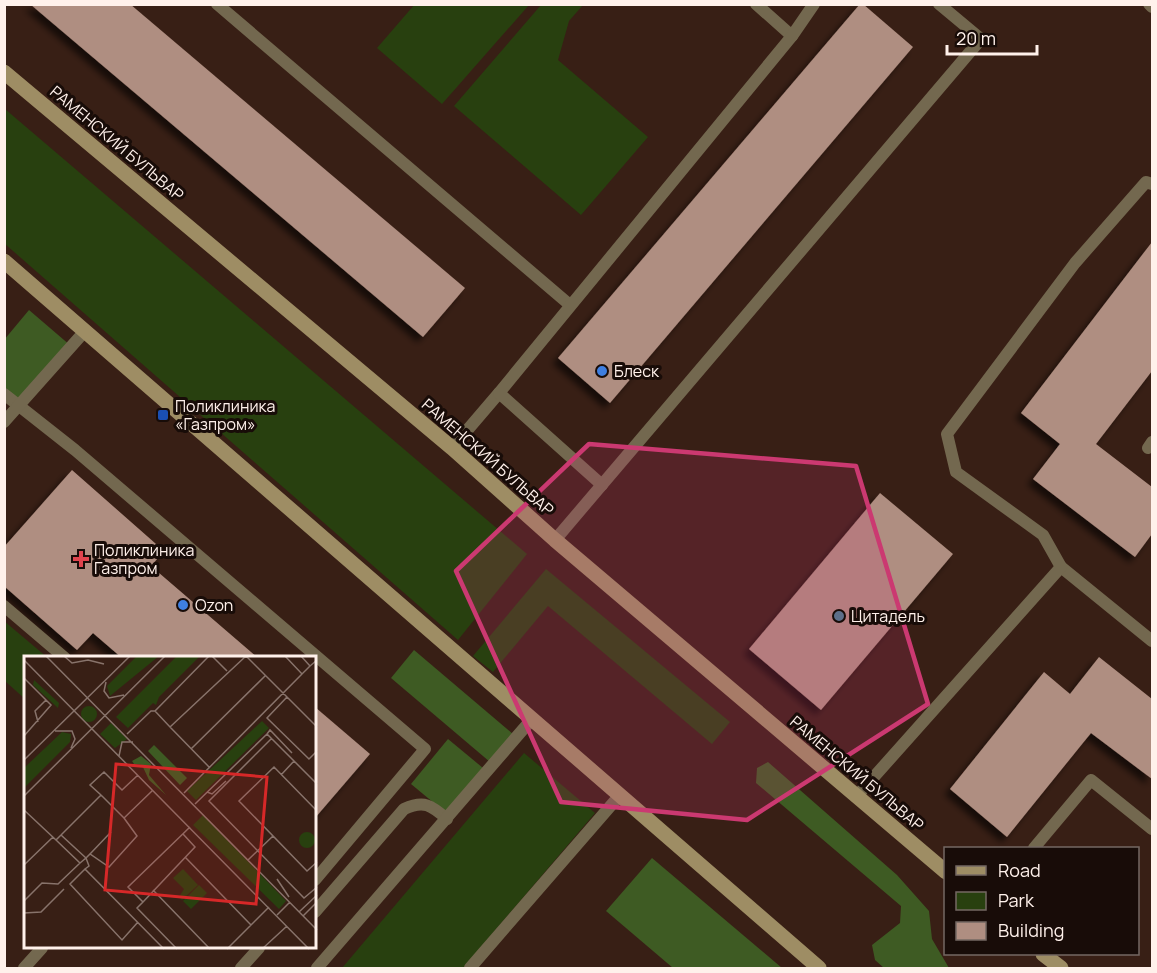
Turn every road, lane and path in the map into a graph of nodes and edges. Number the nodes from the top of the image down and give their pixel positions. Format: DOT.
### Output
graph roads {
  1 [pos="217,4"];
  2 [pos="756,4"];
  3 [pos="814,4"];
  4 [pos="939,4"];
  5 [pos="792,36"];
  6 [pos="4,72"];
  7 [pos="1152,184"];
  8 [pos="4,261"];
  9 [pos="570,305"];
  10 [pos="85,331"];
  11 [pos="499,393"];
  12 [pos="4,394"];
  13 [pos="18,405"];
  14 [pos="4,422"];
  15 [pos="452,448"];
  16 [pos="602,485"];
  17 [pos="555,540"];
  18 [pos="1061,567"];
  19 [pos="4,606"];
  20 [pos="1152,641"];
  21 [pos="63,656"];
  22 [pos="532,719"];
  23 [pos="620,795"];
  24 [pos="856,797"];
  25 [pos="447,819"];
  26 [pos="1152,830"];
  27 [pos="1036,847"];
  28 [pos="944,871"];
  29 [pos="316,879"];
  30 [pos="316,911"];
  31 [pos="41,949"];
  32 [pos="258,949"];
  33 [pos="1044,955"];
  34 [pos="24,969"];
  35 [pos="241,969"];
  36 [pos="317,969"];
  37 [pos="470,969"];
  38 [pos="819,969"];
  39 [pos="1061,969"];
  1 -- 9 [label="lane"];
  2 -- 5 [label="lane"];
  3 -- 5 [label="lane"];
  4 -- 16 [label="lane"];
  5 -- 9 [label="lane"];
  6 -- 15 [label="street, РАМЕНСКИЙ БУЛЬВАР"];
  7 -- 18 [label="lane"];
  8 -- 10 [label="street"];
  9 -- 11 [label="lane"];
  10 -- 13 [label="lane"];
  10 -- 22 [label="street"];
  11 -- 15 [label="lane"];
  11 -- 16 [label="lane"];
  12 -- 13 [label="lane"];
  13 -- 14 [label="lane"];
  13 -- 29 [label="lane"];
  15 -- 17 [label="street, РАМЕНСКИЙ БУЛЬВАР"];
  16 -- 17 [label="lane"];
  17 -- 24 [label="street, РАМЕНСКИЙ БУЛЬВАР"];
  18 -- 20 [label="lane"];
  18 -- 24 [label="lane"];
  19 -- 21 [label="lane"];
  22 -- 23 [label="street"];
  22 -- 25 [label="lane"];
  23 -- 37 [label="lane"];
  23 -- 38 [label="street"];
  24 -- 28 [label="street, РАМЕНСКИЙ БУЛЬВАР"];
  25 -- 30 [label="lane"];
  25 -- 36 [label="lane"];
  26 -- 27 [label="lane"];
  31 -- 34 [label="lane"];
  32 -- 35 [label="lane"];
  33 -- 39 [label="street"];
}
